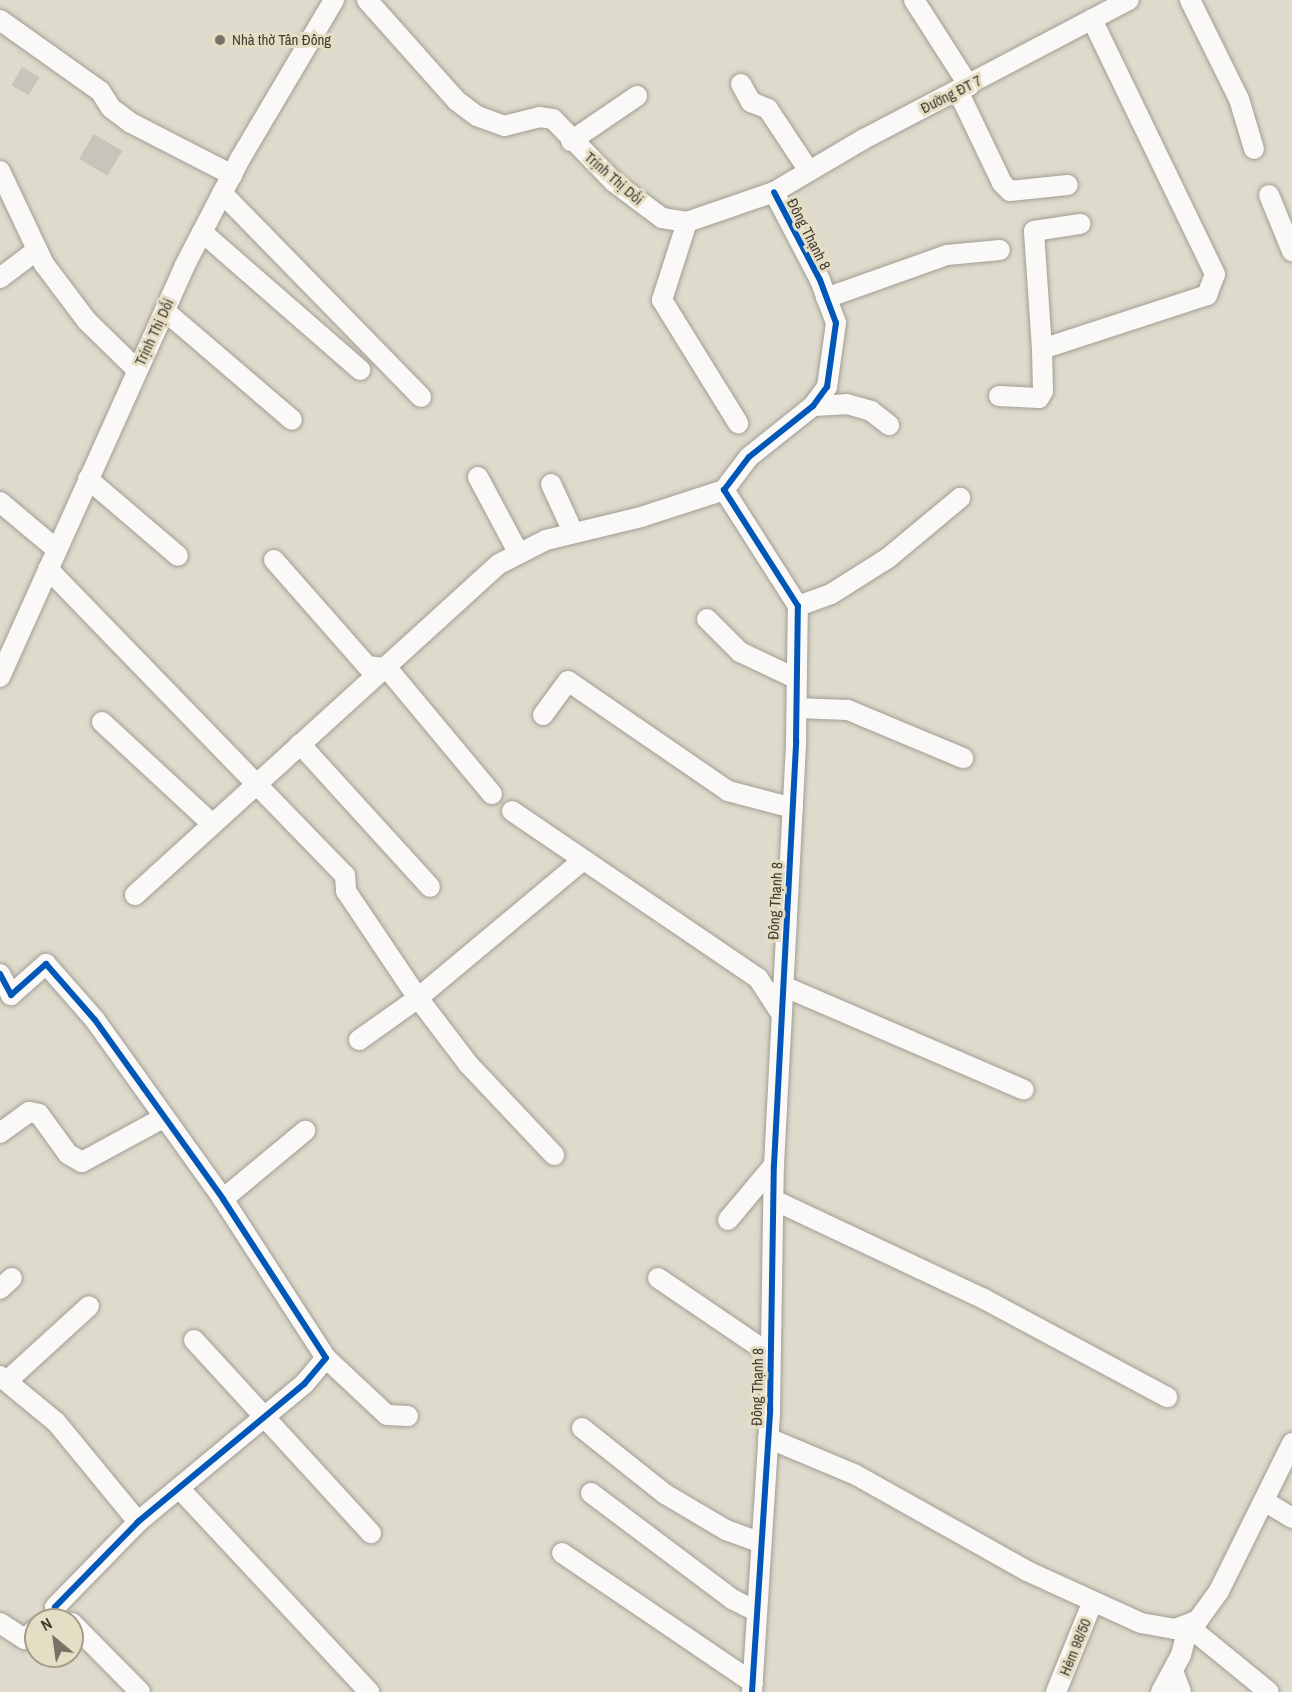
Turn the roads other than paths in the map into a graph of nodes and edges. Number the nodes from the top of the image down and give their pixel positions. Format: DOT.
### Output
graph roads {
  1 [pos="334,0"];
  2 [pos="367,0"];
  3 [pos="914,0"];
  4 [pos="1129,0"];
  5 [pos="1190,0"];
  6 [pos="1092,19"];
  7 [pos="0,20"];
  8 [pos="741,84"];
  9 [pos="964,89"];
  10 [pos="637,96"];
  11 [pos="571,141"];
  12 [pos="1254,149"];
  13 [pos="0,171"];
  14 [pos="809,171"];
  15 [pos="232,175"];
  16 [pos="1068,185"];
  17 [pos="774,192"];
  18 [pos="222,193"];
  19 [pos="1269,195"];
  20 [pos="687,222"];
  21 [pos="1080,224"];
  22 [pos="202,232"];
  23 [pos="37,250"];
  24 [pos="1000,250"];
  25 [pos="1292,251"];
  26 [pos="0,278"];
  27 [pos="826,298"];
  28 [pos="165,311"];
  29 [pos="1042,349"];
  30 [pos="137,370"];
  31 [pos="360,370"];
  32 [pos="999,396"];
  33 [pos="421,397"];
  34 [pos="813,406"];
  35 [pos="292,420"];
  36 [pos="738,423"];
  37 [pos="889,425"];
  38 [pos="478,477"];
  39 [pos="88,479"];
  40 [pos="551,484"];
  41 [pos="724,490"];
  42 [pos="960,498"];
  43 [pos="0,502"];
  44 [pos="573,532"];
  45 [pos="56,549"];
  46 [pos="518,552"];
  47 [pos="178,556"];
  48 [pos="274,560"];
  49 [pos="48,569"];
  50 [pos="798,606"];
  51 [pos="707,619"];
  52 [pos="387,668"];
  53 [pos="0,677"];
  54 [pos="797,679"];
  55 [pos="796,708"];
  56 [pos="543,715"];
  57 [pos="102,722"];
  58 [pos="300,744"];
  59 [pos="963,758"];
  60 [pos="255,782"];
  61 [pos="492,794"];
  62 [pos="792,808"];
  63 [pos="512,811"];
  64 [pos="212,824"];
  65 [pos="582,861"];
  66 [pos="430,887"];
  67 [pos="135,895"];
  68 [pos="0,974"];
  69 [pos="783,986"];
  70 [pos="418,998"];
  71 [pos="780,1012"];
  72 [pos="359,1040"];
  73 [pos="1024,1090"];
  74 [pos="165,1117"];
  75 [pos="305,1131"];
  76 [pos="0,1133"];
  77 [pos="554,1155"];
  78 [pos="774,1165"];
  79 [pos="223,1199"];
  80 [pos="776,1201"];
  81 [pos="728,1220"];
  82 [pos="658,1278"];
  83 [pos="89,1306"];
  84 [pos="194,1340"];
  85 [pos="770,1354"];
  86 [pos="326,1358"];
  87 [pos="3,1379"];
  88 [pos="1167,1397"];
  89 [pos="408,1416"];
  90 [pos="263,1418"];
  91 [pos="582,1428"];
  92 [pos="768,1438"];
  93 [pos="1292,1443"];
  94 [pos="179,1488"];
  95 [pos="591,1493"];
  96 [pos="1264,1501"];
  97 [pos="1292,1518"];
  98 [pos="138,1522"];
  99 [pos="371,1533"];
  100 [pos="761,1543"];
  101 [pos="562,1553"];
  102 [pos="1094,1601"];
  103 [pos="68,1608"];
  104 [pos="757,1612"];
  105 [pos="0,1623"];
  106 [pos="1188,1626"];
  107 [pos="24,1638"];
  108 [pos="84,1639"];
  109 [pos="1173,1671"];
  110 [pos="752,1688"];
  111 [pos="140,1692"];
  112 [pos="369,1692"];
  113 [pos="1056,1692"];
  114 [pos="1161,1692"];
  115 [pos="1181,1692"];
  116 [pos="1269,1692"];
  1 -- 15 [label="street, Trịnh Thị Dối"];
  2 -- 11 [label="street, Trịnh Thị Dối"];
  3 -- 9 [label="street"];
  4 -- 6 [label="street, Đường ĐT 7"];
  5 -- 12 [label="street"];
  6 -- 9 [label="street, Đường ĐT 7"];
  6 -- 29 [label="street"];
  7 -- 15 [label="street"];
  8 -- 14 [label="street"];
  9 -- 14 [label="street, Đường ĐT 7"];
  9 -- 16 [label="street"];
  10 -- 11 [label="street"];
  11 -- 20 [label="street, Trịnh Thị Dối"];
  13 -- 23 [label="street"];
  14 -- 17 [label="street, Đường ĐT 7"];
  15 -- 18 [label="street, Trịnh Thị Dối"];
  17 -- 20 [label="street"];
  17 -- 27 [label="street, Đông Thạnh 8"];
  18 -- 22 [label="street, Trịnh Thị Dối"];
  18 -- 33 [label="street"];
  19 -- 25 [label="street"];
  20 -- 36 [label="street"];
  21 -- 29 [label="street"];
  22 -- 28 [label="street, Trịnh Thị Dối"];
  22 -- 31 [label="street"];
  23 -- 26 [label="street"];
  23 -- 30 [label="street"];
  24 -- 27 [label="street"];
  27 -- 34 [label="street, Đông Thạnh 8"];
  28 -- 30 [label="street, Trịnh Thị Dối"];
  28 -- 35 [label="street"];
  29 -- 32 [label="street"];
  30 -- 39 [label="street, Trịnh Thị Dối"];
  34 -- 37 [label="street"];
  34 -- 41 [label="street, Đông Thạnh 8"];
  38 -- 46 [label="street"];
  39 -- 45 [label="street, Trịnh Thị Dối"];
  39 -- 47 [label="street"];
  40 -- 44 [label="street"];
  41 -- 44 [label="street"];
  41 -- 50 [label="street"];
  42 -- 50 [label="street"];
  43 -- 45 [label="street"];
  44 -- 46 [label="street"];
  45 -- 49 [label="street, Trịnh Thị Dối"];
  46 -- 52 [label="street"];
  48 -- 52 [label="street"];
  49 -- 53 [label="street, Trịnh Thị Dối"];
  49 -- 60 [label="street"];
  50 -- 54 [label="street, Đông Thạnh 8"];
  51 -- 54 [label="street"];
  52 -- 58 [label="street"];
  52 -- 61 [label="street"];
  54 -- 55 [label="street, Đông Thạnh 8"];
  55 -- 59 [label="street"];
  55 -- 62 [label="street, Đông Thạnh 8"];
  56 -- 62 [label="street"];
  57 -- 64 [label="street"];
  58 -- 60 [label="street"];
  58 -- 66 [label="street"];
  60 -- 64 [label="street"];
  60 -- 70 [label="street"];
  62 -- 69 [label="street, Đông Thạnh 8"];
  63 -- 65 [label="street"];
  64 -- 67 [label="street"];
  65 -- 70 [label="street"];
  65 -- 71 [label="street"];
  68 -- 74 [label="street"];
  69 -- 71 [label="street, Đông Thạnh 8"];
  69 -- 73 [label="street"];
  70 -- 72 [label="street"];
  70 -- 77 [label="street"];
  71 -- 78 [label="street, Đông Thạnh 8"];
  74 -- 76 [label="street"];
  74 -- 79 [label="street"];
  75 -- 79 [label="street"];
  78 -- 80 [label="street, Đông Thạnh 8"];
  78 -- 81 [label="street"];
  79 -- 86 [label="street"];
  80 -- 85 [label="street, Đông Thạnh 8"];
  80 -- 88 [label="street"];
  82 -- 85 [label="street"];
  83 -- 87 [label="street"];
  84 -- 90 [label="street"];
  85 -- 92 [label="street, Đông Thạnh 8"];
  86 -- 89 [label="street"];
  86 -- 90 [label="street"];
  87 -- 98 [label="street"];
  90 -- 94 [label="street"];
  90 -- 99 [label="street"];
  91 -- 100 [label="street"];
  92 -- 100 [label="street, Đông Thạnh 8"];
  92 -- 102 [label="street"];
  93 -- 96 [label="street"];
  94 -- 98 [label="street"];
  94 -- 112 [label="street"];
  95 -- 104 [label="street"];
  96 -- 97 [label="street"];
  96 -- 106 [label="street"];
  98 -- 103 [label="street"];
  100 -- 104 [label="street, Đông Thạnh 8"];
  101 -- 110 [label="street"];
  102 -- 106 [label="street"];
  102 -- 113 [label="street, Hẻm 98/50"];
  104 -- 110 [label="street, Đông Thạnh 8"];
  105 -- 107 [label="street"];
  106 -- 109 [label="street"];
  106 -- 116 [label="street"];
  108 -- 111 [label="street"];
  109 -- 114 [label="street"];
  109 -- 115 [label="street"];
}
